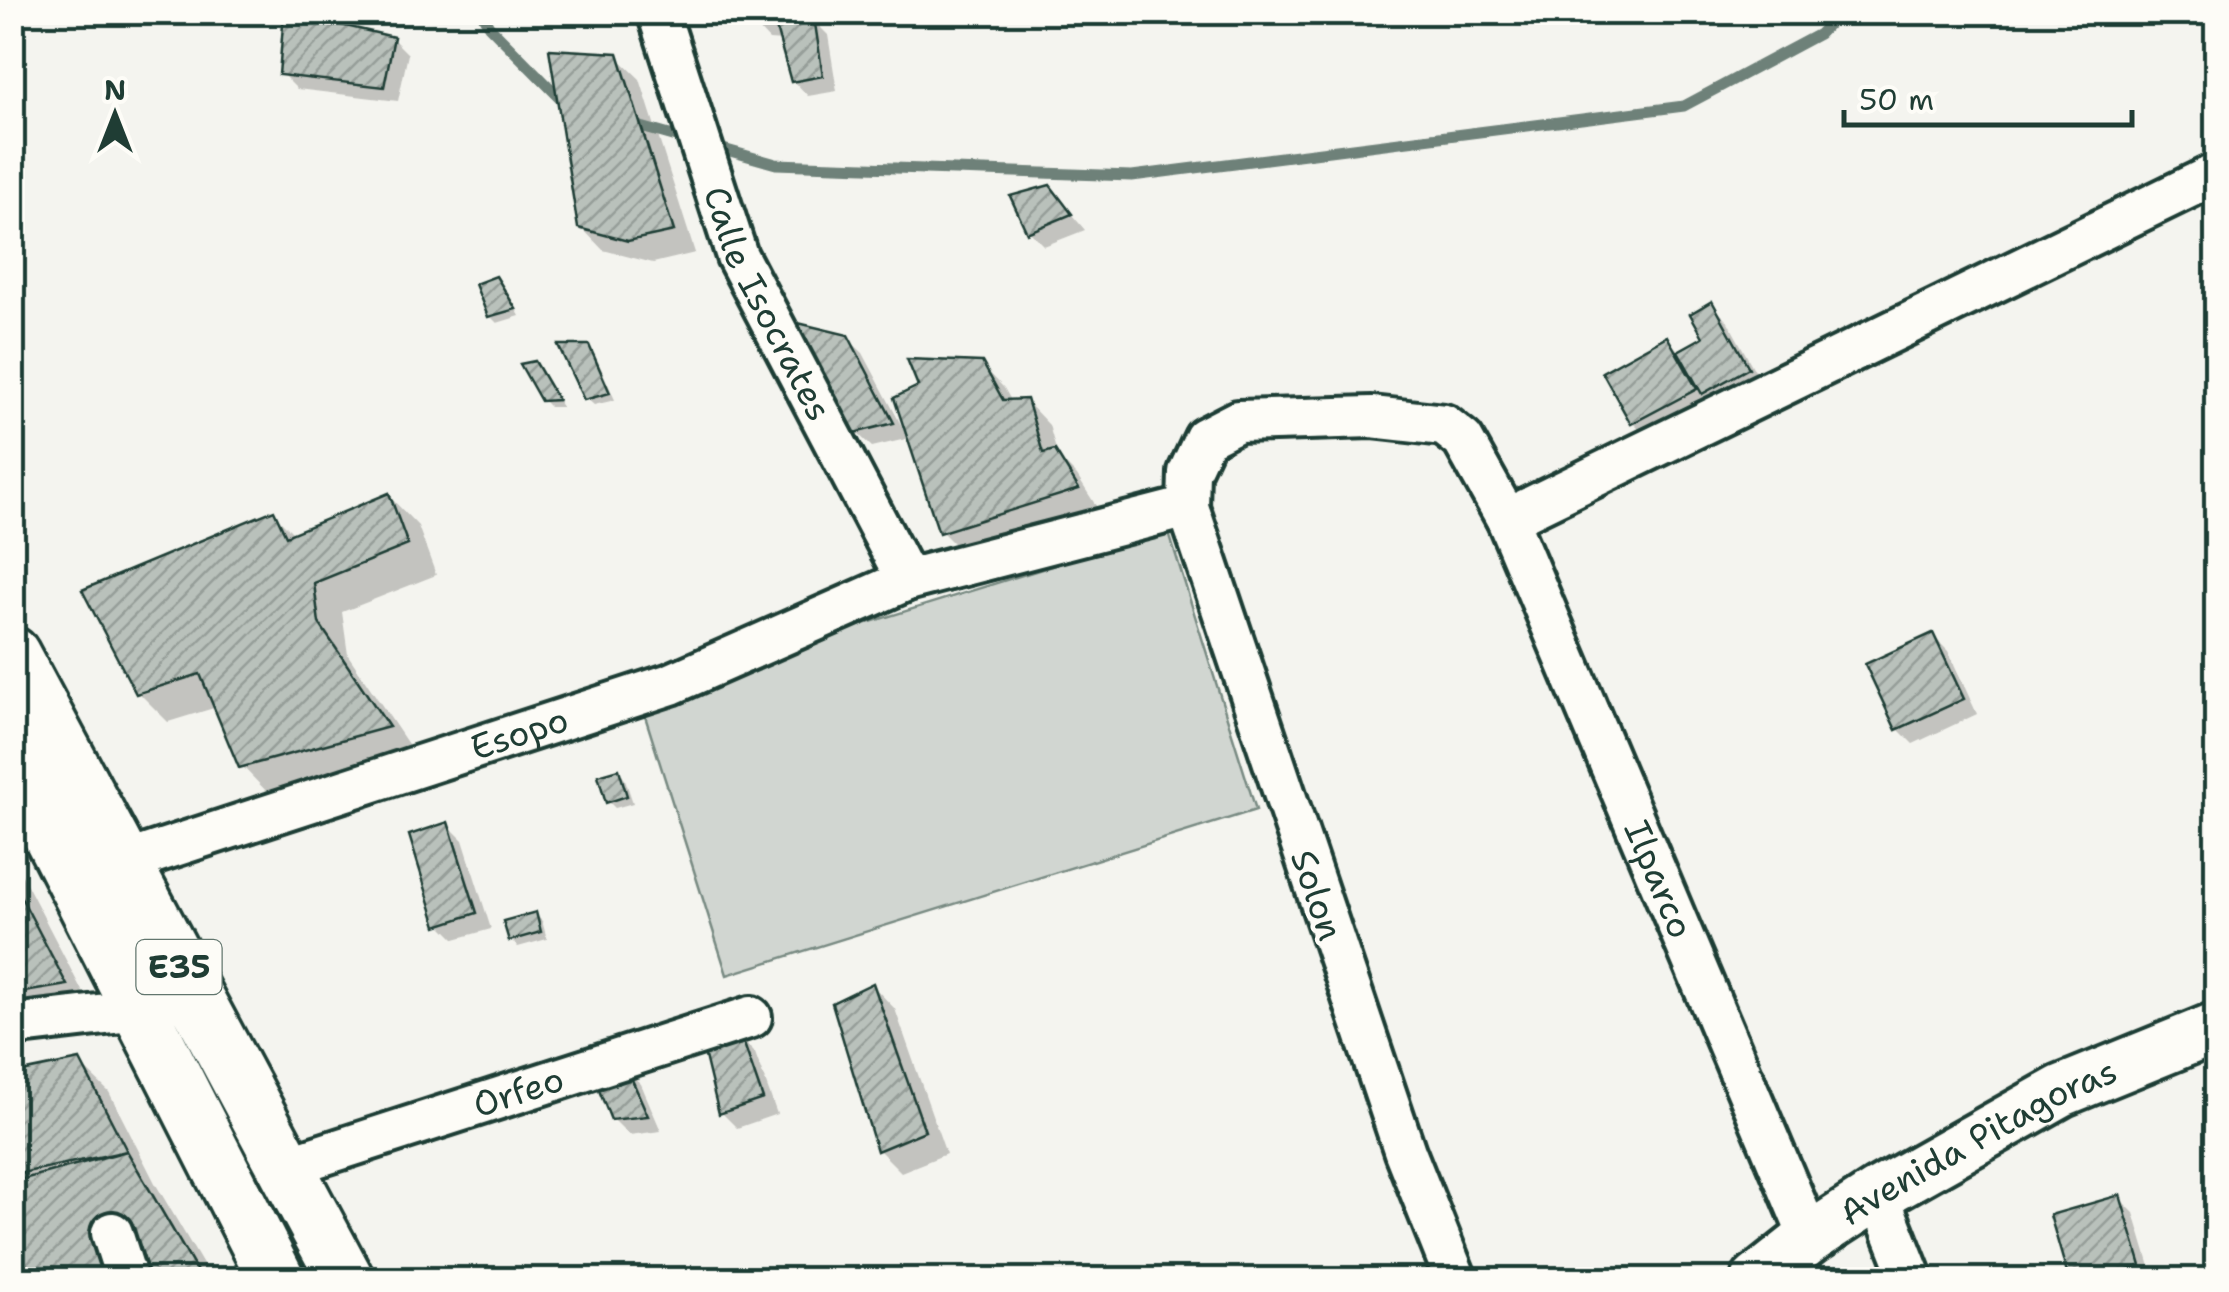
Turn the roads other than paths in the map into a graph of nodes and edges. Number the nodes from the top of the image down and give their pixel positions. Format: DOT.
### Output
graph roads {
  1 [pos="658,12"];
  2 [pos="2216,174"];
  3 [pos="1188,507"];
  4 [pos="1506,519"];
  5 [pos="907,580"];
  6 [pos="12,655"];
  7 [pos="12,758"];
  8 [pos="122,862"];
  9 [pos="140,1010"];
  10 [pos="751,1017"];
  11 [pos="12,1025"];
  12 [pos="2216,1028"];
  13 [pos="288,1166"];
  14 [pos="1878,1194"];
  15 [pos="112,1232"];
  16 [pos="1810,1238"];
  17 [pos="127,1280"];
  18 [pos="277,1280"];
  19 [pos="346,1280"];
  20 [pos="1456,1280"];
  21 [pos="1757,1280"];
  22 [pos="1912,1280"];
  1 -- 5 [label="street, Calle Isocrates"];
  2 -- 4 [label="street"];
  3 -- 4 [label="street, Ilparco"];
  3 -- 5 [label="street, Esopo"];
  3 -- 20 [label="street, Solon"];
  4 -- 16 [label="street, Ilparco"];
  5 -- 8 [label="street, Esopo"];
  6 -- 8 [label="highway, E35"];
  7 -- 9 [label="highway, E35"];
  8 -- 13 [label="highway, E35"];
  9 -- 11 [label="street"];
  9 -- 18 [label="highway, E35"];
  10 -- 13 [label="street, Orfeo"];
  12 -- 14 [label="main road, Avenida Pitagoras"];
  13 -- 19 [label="highway, E35"];
  14 -- 16 [label="main road, Avenida Pitagoras"];
  14 -- 22 [label="street"];
  15 -- 17 [label="street"];
  16 -- 21 [label="main road, Avenida Pitagoras"];
}
